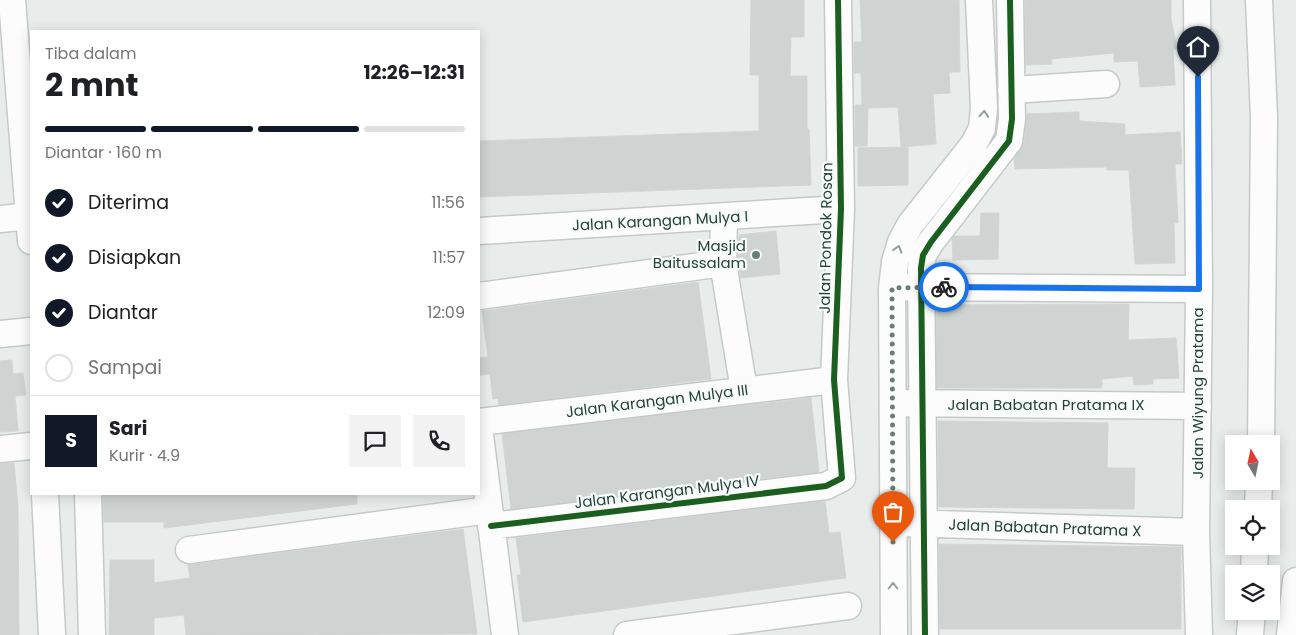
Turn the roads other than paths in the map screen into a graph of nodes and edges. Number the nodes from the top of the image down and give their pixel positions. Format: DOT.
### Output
graph roads {
  1 [pos="12,0"];
  2 [pos="838,0"];
  3 [pos="978,0"];
  4 [pos="1010,0"];
  5 [pos="1197,0"];
  6 [pos="1259,0"];
  7 [pos="1106,84"];
  8 [pos="1011,90"];
  9 [pos="10,103"];
  10 [pos="841,209"];
  11 [pos="30,216"];
  12 [pos="724,218"];
  13 [pos="0,219"];
  14 [pos="480,231"];
  15 [pos="723,264"];
  16 [pos="920,287"];
  17 [pos="892,288"];
  18 [pos="1199,289"];
  19 [pos="480,296"];
  20 [pos="30,331"];
  21 [pos="0,334"];
  22 [pos="834,380"];
  23 [pos="744,390"];
  24 [pos="893,403"];
  25 [pos="921,404"];
  26 [pos="1198,406"];
  27 [pos="480,422"];
  28 [pos="480,435"];
  29 [pos="1261,435"];
  30 [pos="30,446"];
  31 [pos="0,449"];
  32 [pos="843,476"];
  33 [pos="45,495"];
  34 [pos="88,495"];
  35 [pos="490,518"];
  36 [pos="893,523"];
  37 [pos="923,524"];
  38 [pos="1196,532"];
  39 [pos="189,550"];
  40 [pos="71,557"];
  41 [pos="1296,581"];
  42 [pos="848,606"];
  43 [pos="1251,620"];
  44 [pos="52,635"];
  45 [pos="92,635"];
  46 [pos="505,635"];
  47 [pos="627,635"];
  48 [pos="894,635"];
  49 [pos="925,635"];
  50 [pos="1200,635"];
  51 [pos="1250,635"];
  52 [pos="1290,635"];
  1 -- 9 [label="street"];
  2 -- 10 [label="street, Jalan Pondok Rosan"];
  17 -- 3 [label="street, one-way"];
  4 -- 8 [label="street"];
  5 -- 18 [label="street, Jalan Wiyung Pratama"];
  6 -- 29 [label="street"];
  7 -- 8 [label="street"];
  8 -- 16 [label="street"];
  9 -- 11 [label="street"];
  10 -- 12 [label="street, Jalan Karangan Mulya I"];
  10 -- 22 [label="street, Jalan Pondok Rosan"];
  11 -- 13 [label="street"];
  12 -- 14 [label="street, Jalan Karangan Mulya I"];
  12 -- 15 [label="street"];
  15 -- 19 [label="street"];
  15 -- 23 [label="street"];
  16 -- 17 [label="street"];
  16 -- 18 [label="street"];
  16 -- 25 [label="street"];
  17 -- 24 [label="street"];
  18 -- 26 [label="street, Jalan Wiyung Pratama"];
  20 -- 21 [label="street"];
  22 -- 23 [label="street, Jalan Karangan Mulya III"];
  22 -- 32 [label="street, Jalan Pondok Rosan"];
  23 -- 27 [label="street, Jalan Karangan Mulya III"];
  24 -- 25 [label="street, Jalan Babatan Pratama IX"];
  24 -- 36 [label="street"];
  25 -- 26 [label="street, Jalan Babatan Pratama IX"];
  25 -- 37 [label="street"];
  26 -- 38 [label="street, Jalan Wiyung Pratama"];
  28 -- 35 [label="street"];
  30 -- 31 [label="street"];
  32 -- 35 [label="street, Jalan Karangan Mulya IV"];
  33 -- 40 [label="street"];
  34 -- 40 [label="street"];
  35 -- 39 [label="street, Jalan Karangan Mulya IV"];
  35 -- 46 [label="street"];
  36 -- 37 [label="street, Jalan Babatan Pratama X"];
  48 -- 36 [label="street, one-way"];
  37 -- 38 [label="street, Jalan Babatan Pratama X"];
  37 -- 49 [label="street"];
  38 -- 50 [label="street, Jalan Wiyung Pratama"];
  40 -- 44 [label="street"];
  40 -- 45 [label="street"];
  41 -- 52 [label="street"];
  42 -- 47 [label="street"];
  43 -- 51 [label="street"];
}
